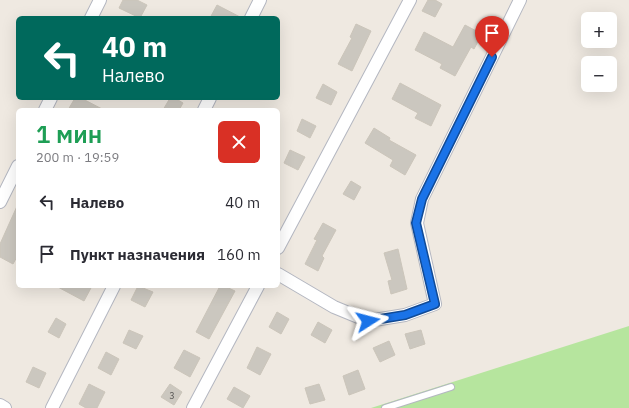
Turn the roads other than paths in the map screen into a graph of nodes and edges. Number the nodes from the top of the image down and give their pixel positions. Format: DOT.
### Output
graph roads {
  1 [pos="100,0"];
  2 [pos="260,0"];
  3 [pos="410,0"];
  4 [pos="520,0"];
  5 [pos="92,16"];
  6 [pos="252,16"];
  7 [pos="16,170"];
  8 [pos="0,202"];
  9 [pos="280,244"];
  10 [pos="280,275"];
  11 [pos="113,288"];
  12 [pos="257,288"];
  13 [pos="451,387"];
  14 [pos="0,405"];
  15 [pos="5,408"];
  16 [pos="52,408"];
  17 [pos="193,408"];
  18 [pos="386,408"];
  1 -- 5 [label="street"];
  2 -- 6 [label="street"];
  3 -- 9 [label="street"];
  4 -- 10 [label="street"];
  7 -- 8 [label="street"];
  11 -- 16 [label="street"];
  12 -- 17 [label="street"];
  13 -- 18 [label="lane"];
  14 -- 15 [label="street"];
}
